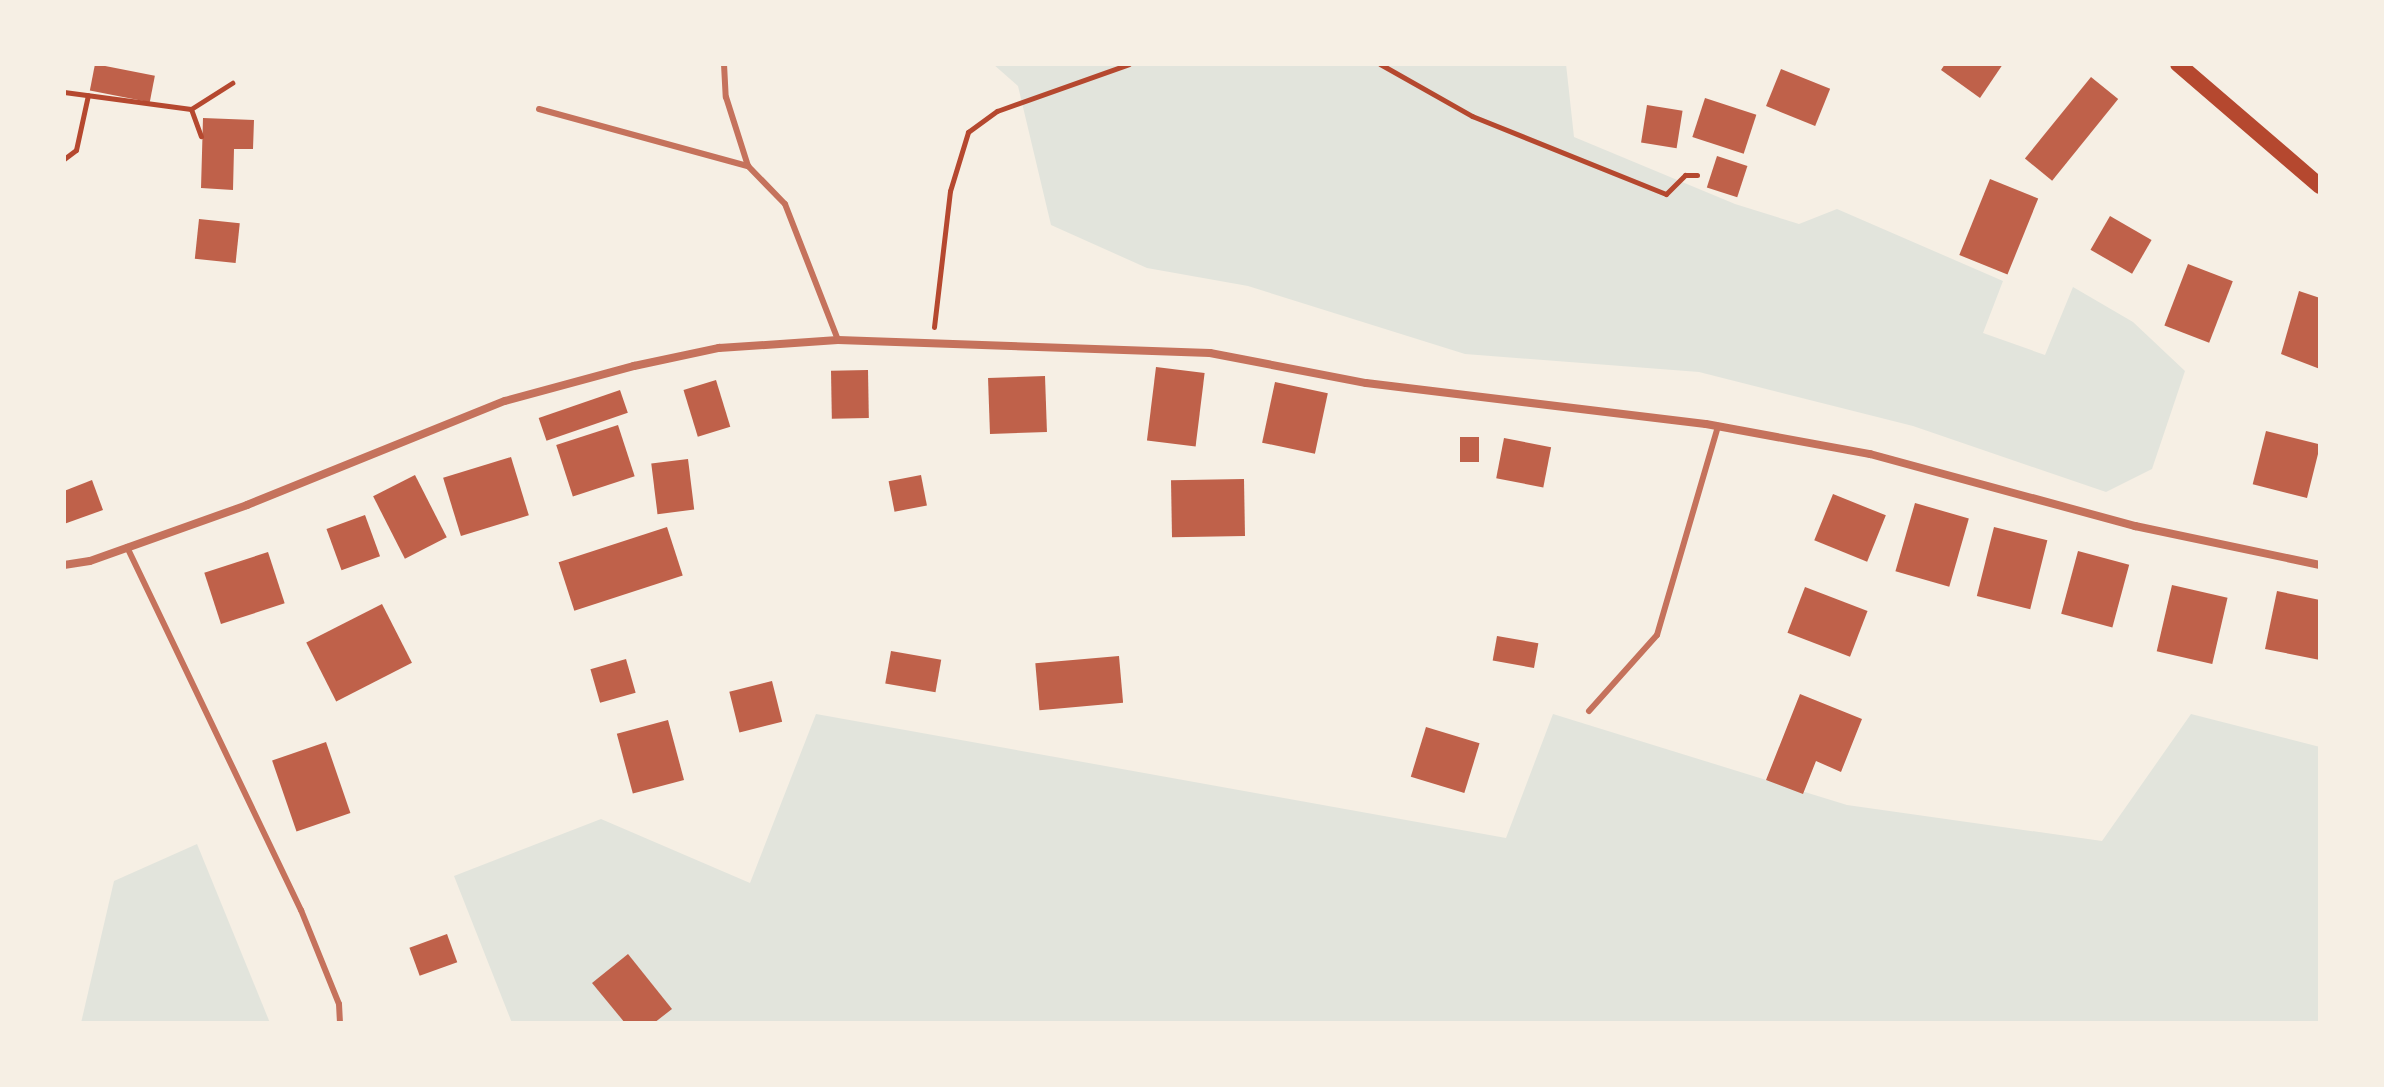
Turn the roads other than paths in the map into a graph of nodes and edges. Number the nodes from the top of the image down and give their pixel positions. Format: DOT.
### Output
graph roads {
  1 [pos="724,64"];
  2 [pos="2178,64"];
  3 [pos="539,109"];
  4 [pos="748,166"];
  5 [pos="2320,186"];
  6 [pos="838,340"];
  7 [pos="1718,426"];
  8 [pos="127,547"];
  9 [pos="2320,555"];
  10 [pos="64,565"];
  11 [pos="2317,565"];
  12 [pos="1589,711"];
  13 [pos="340,1023"];
  1 -- 4 [label="lane"];
  2 -- 5 [label="main road"];
  3 -- 4 [label="lane"];
  4 -- 6 [label="lane"];
  6 -- 7 [label="street"];
  6 -- 8 [label="street"];
  7 -- 11 [label="street"];
  7 -- 12 [label="lane"];
  8 -- 10 [label="street"];
  8 -- 13 [label="lane"];
  9 -- 11 [label="lane"];
}
